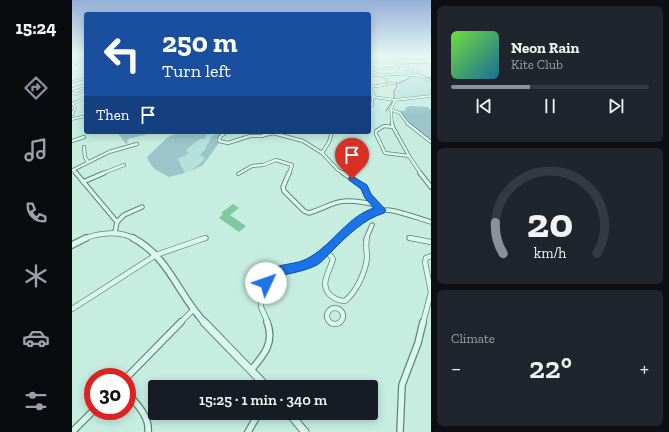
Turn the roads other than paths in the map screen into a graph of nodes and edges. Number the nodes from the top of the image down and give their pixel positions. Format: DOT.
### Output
graph roads {
  1 [pos="382,76"];
  2 [pos="421,76"];
  3 [pos="84,79"];
  4 [pos="431,79"];
  5 [pos="72,82"];
  6 [pos="390,83"];
  7 [pos="396,83"];
  8 [pos="84,86"];
  9 [pos="372,86"];
  10 [pos="72,90"];
  11 [pos="84,91"];
  12 [pos="371,91"];
  13 [pos="72,93"];
  14 [pos="374,96"];
  15 [pos="431,96"];
  16 [pos="84,98"];
  17 [pos="395,100"];
  18 [pos="73,104"];
  19 [pos="371,105"];
  20 [pos="392,110"];
  21 [pos="72,115"];
  22 [pos="84,116"];
  23 [pos="72,119"];
  24 [pos="393,127"];
  25 [pos="224,134"];
  26 [pos="267,134"];
  27 [pos="279,134"];
  28 [pos="331,134"];
  29 [pos="84,137"];
  30 [pos="72,141"];
  31 [pos="431,142"];
  32 [pos="137,144"];
  33 [pos="84,147"];
  34 [pos="322,153"];
  35 [pos="281,155"];
  36 [pos="410,156"];
  37 [pos="279,160"];
  38 [pos="88,162"];
  39 [pos="124,165"];
  40 [pos="238,174"];
  41 [pos="83,182"];
  42 [pos="431,187"];
  43 [pos="374,204"];
  44 [pos="142,207"];
  45 [pos="381,210"];
  46 [pos="117,222"];
  47 [pos="431,222"];
  48 [pos="372,225"];
  49 [pos="115,232"];
  50 [pos="206,238"];
  51 [pos="410,238"];
  52 [pos="431,242"];
  53 [pos="72,245"];
  54 [pos="325,250"];
  55 [pos="156,255"];
  56 [pos="431,256"];
  57 [pos="337,300"];
  58 [pos="72,309"];
  59 [pos="335,309"];
  60 [pos="192,310"];
  61 [pos="136,368"];
  62 [pos="252,369"];
  63 [pos="261,380"];
  64 [pos="136,404"];
  65 [pos="84,420"];
  66 [pos="255,420"];
  67 [pos="295,420"];
  68 [pos="72,432"];
  69 [pos="148,432"];
  70 [pos="248,432"];
  71 [pos="305,432"];
  72 [pos="400,432"];
  1 -- 6 [label="street"];
  2 -- 4 [label="street"];
  3 -- 5 [label="street"];
  6 -- 7 [label="street"];
  6 -- 9 [label="street"];
  8 -- 10 [label="street"];
  11 -- 13 [label="street"];
  12 -- 14 [label="street"];
  14 -- 17 [label="street"];
  14 -- 19 [label="street"];
  15 -- 17 [label="street"];
  16 -- 18 [label="street"];
  17 -- 20 [label="street"];
  18 -- 21 [label="street"];
  20 -- 24 [label="street"];
  20 -- 31 [label="street"];
  22 -- 23 [label="street"];
  24 -- 36 [label="street"];
  24 -- 36 [label="street"];
  25 -- 26 [label="street"];
  27 -- 34 [label="street"];
  28 -- 34 [label="street"];
  29 -- 30 [label="street"];
  32 -- 38 [label="street"];
  33 -- 38 [label="street"];
  34 -- 43 [label="street"];
  35 -- 37 [label="street"];
  36 -- 42 [label="street"];
  37 -- 40 [label="street"];
  37 -- 43 [label="street"];
  38 -- 41 [label="street"];
  39 -- 41 [label="street"];
  41 -- 46 [label="street"];
  43 -- 45 [label="street"];
  44 -- 46 [label="street"];
  45 -- 47 [label="street"];
  45 -- 54 [label="street"];
  46 -- 49 [label="street"];
  48 -- 57 [label="street"];
  49 -- 53 [label="street"];
  49 -- 55 [label="street"];
  50 -- 55 [label="street"];
  51 -- 52 [label="street"];
  54 -- 57 [label="street"];
  54 -- 62 [label="street"];
  55 -- 58 [label="street"];
  55 -- 60 [label="street"];
  56 -- 72 [label="street"];
  57 -- 59 [label="street"];
  60 -- 61 [label="street"];
  60 -- 62 [label="street"];
  62 -- 63 [label="street"];
  64 -- 69 [label="street"];
  65 -- 68 [label="street"];
  66 -- 70 [label="street"];
  67 -- 71 [label="street"];
}
